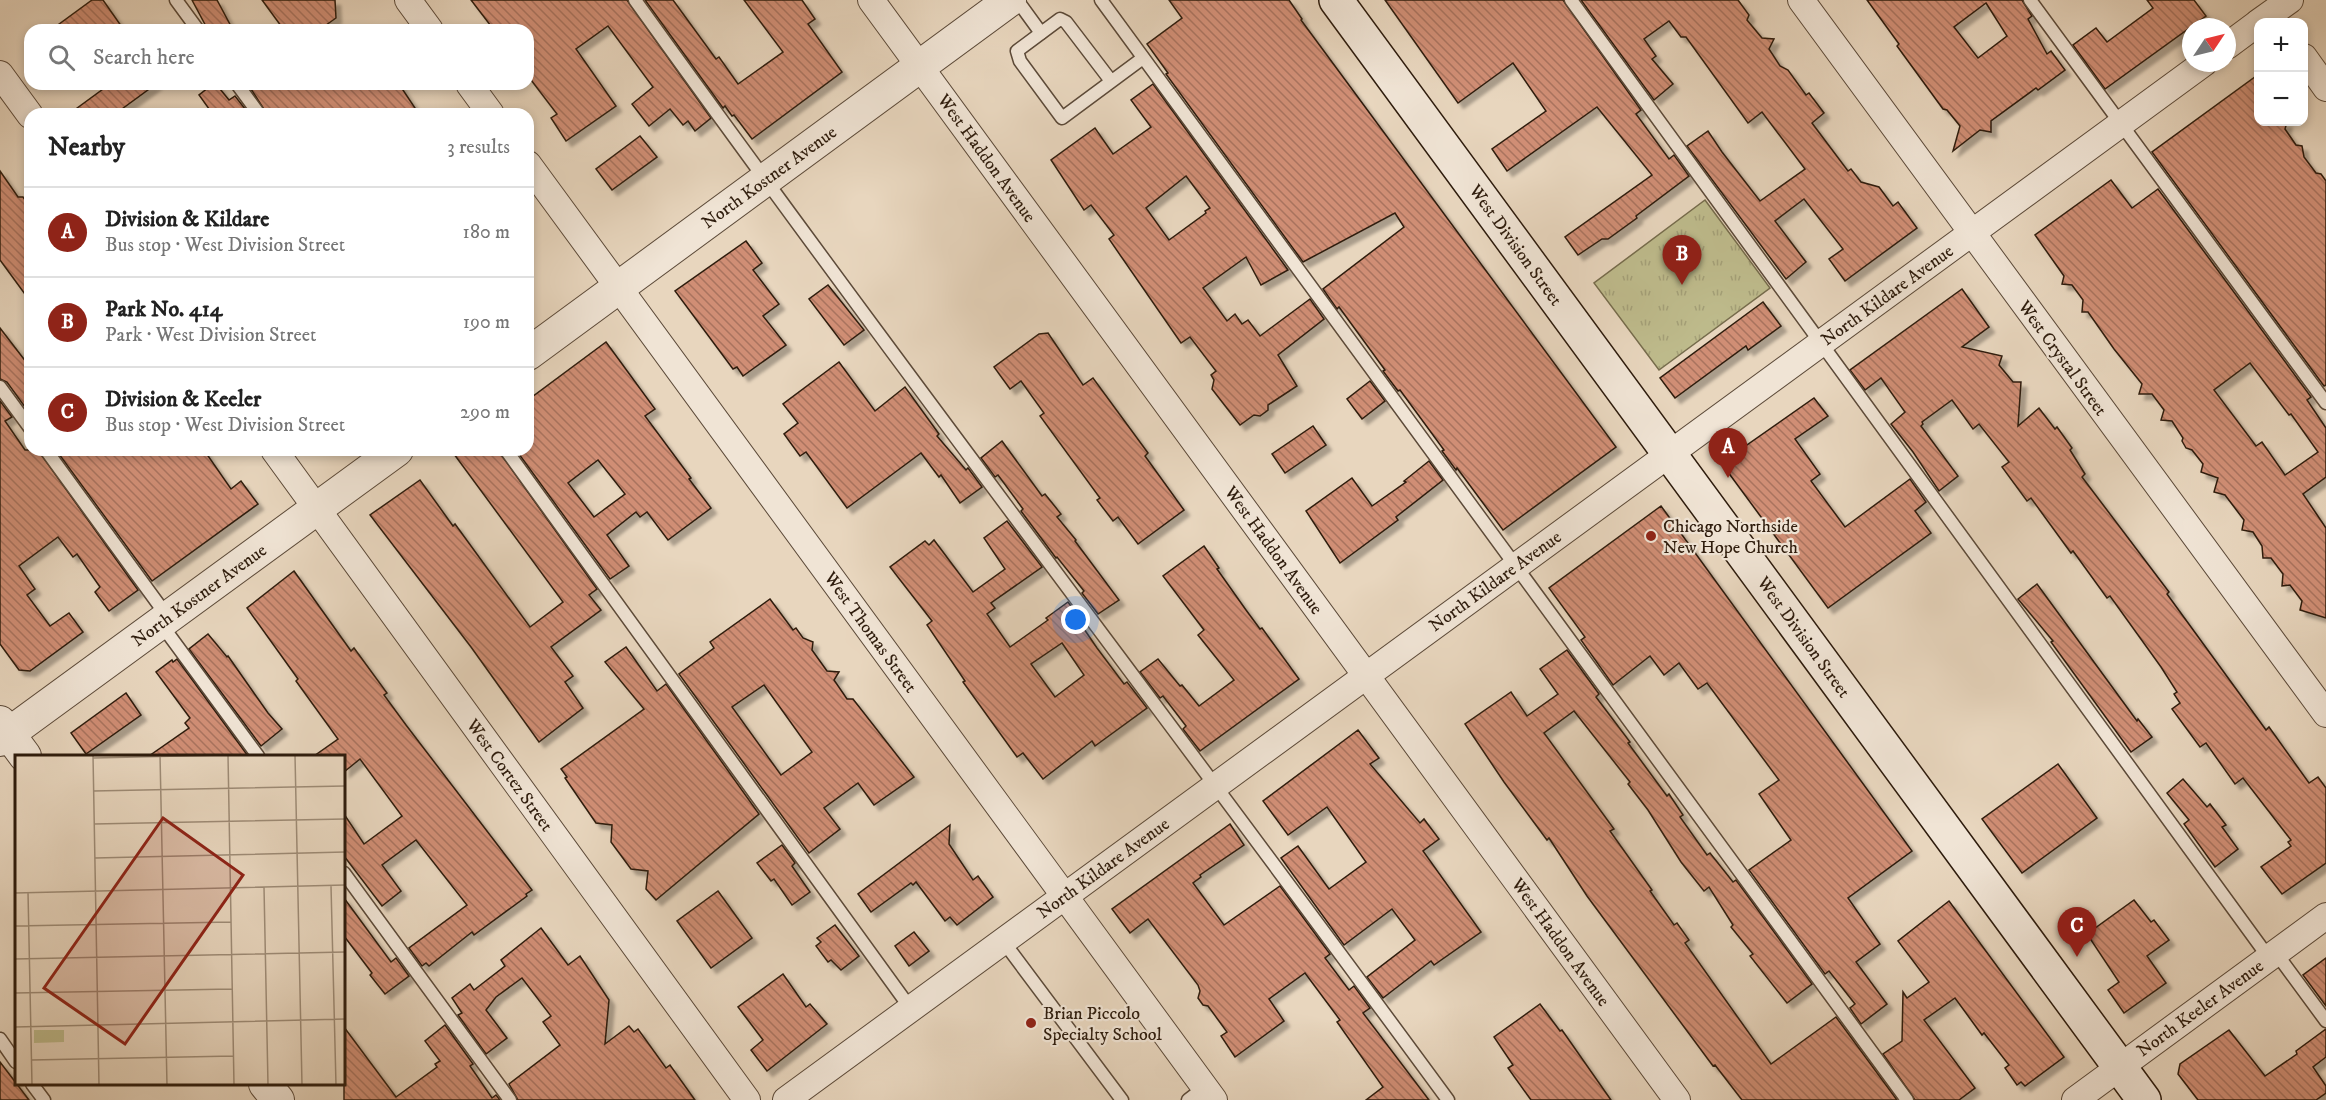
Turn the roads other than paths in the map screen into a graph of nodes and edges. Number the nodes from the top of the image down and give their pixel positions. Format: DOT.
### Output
graph roads {
  1 [pos="176,0"];
  2 [pos="408,0"];
  3 [pos="635,0"];
  4 [pos="871,0"];
  5 [pos="1010,0"];
  6 [pos="1017,0"];
  7 [pos="1101,0"];
  8 [pos="1336,0"];
  9 [pos="1571,0"];
  10 [pos="1801,0"];
  11 [pos="2030,0"];
  12 [pos="2270,14"];
  13 [pos="194,24"];
  14 [pos="426,24"];
  15 [pos="1041,33"];
  16 [pos="2236,39"];
  17 [pos="1143,58"];
  18 [pos="2308,63"];
  19 [pos="920,66"];
  20 [pos="2192,72"];
  21 [pos="0,74"];
  22 [pos="1111,81"];
  23 [pos="2326,88"];
  24 [pos="241,90"];
  25 [pos="473,90"];
  26 [pos="25,108"];
  27 [pos="255,108"];
  28 [pos="487,108"];
  29 [pos="2121,124"];
  30 [pos="534,172"];
  31 [pos="765,180"];
  32 [pos="1971,233"];
  33 [pos="619,287"];
  34 [pos="1821,343"];
  35 [pos="534,350"];
  36 [pos="0,387"];
  37 [pos="2326,403"];
  38 [pos="24,420"];
  39 [pos="1670,454"];
  40 [pos="50,456"];
  41 [pos="278,456"];
  42 [pos="389,456"];
  43 [pos="510,456"];
  44 [pos="317,509"];
  45 [pos="1516,566"];
  46 [pos="164,621"];
  47 [pos="1366,676"];
  48 [pos="2326,714"];
  49 [pos="8,738"];
  50 [pos="257,755"];
  51 [pos="1216,785"];
  52 [pos="345,874"];
  53 [pos="1065,896"];
  54 [pos="2326,916"];
  55 [pos="1003,941"];
  56 [pos="2272,956"];
  57 [pos="911,1009"];
  58 [pos="2326,1021"];
  59 [pos="0,1039"];
  60 [pos="15,1061"];
  61 [pos="2120,1067"];
  62 [pos="33,1085"];
  63 [pos="267,1085"];
  64 [pos="1202,1096"];
  65 [pos="44,1100"];
  66 [pos="278,1100"];
  67 [pos="510,1100"];
  68 [pos="747,1100"];
  69 [pos="786,1100"];
  70 [pos="1122,1100"];
  71 [pos="1448,1100"];
  72 [pos="1677,1100"];
  73 [pos="1907,1100"];
  74 [pos="2075,1100"];
  75 [pos="2144,1100"];
  1 -- 13 [label="lane"];
  2 -- 14 [label="street"];
  3 -- 31 [label="lane"];
  4 -- 19 [label="street, West Haddon Avenue"];
  5 -- 19 [label="street, North Kostner Avenue"];
  6 -- 15 [label="lane"];
  7 -- 17 [label="lane"];
  8 -- 39 [label="main road, West Division Street"];
  9 -- 34 [label="lane"];
  10 -- 32 [label="street, West Crystal Street"];
  11 -- 29 [label="lane"];
  12 -- 16 [label="street"];
  15 -- 22 [label="lane"];
  15 -- 22 [label="lane"];
  17 -- 22 [label="lane"];
  17 -- 45 [label="lane"];
  18 -- 23 [label="street"];
  19 -- 31 [label="street, North Kostner Avenue"];
  19 -- 47 [label="street, West Haddon Avenue"];
  20 -- 29 [label="street, North Kildare Avenue"];
  21 -- 26 [label="street"];
  24 -- 27 [label="lane"];
  25 -- 28 [label="street"];
  29 -- 32 [label="street, North Kildare Avenue"];
  29 -- 37 [label="lane"];
  30 -- 33 [label="street, West Thomas Street"];
  31 -- 33 [label="street, North Kostner Avenue"];
  31 -- 51 [label="lane"];
  32 -- 34 [label="street, North Kildare Avenue"];
  32 -- 48 [label="street, West Crystal Street"];
  33 -- 35 [label="street, North Kostner Avenue"];
  33 -- 53 [label="street, West Thomas Street"];
  34 -- 39 [label="street, North Kildare Avenue"];
  34 -- 56 [label="lane"];
  36 -- 38 [label="lane"];
  39 -- 45 [label="street, North Kildare Avenue"];
  39 -- 61 [label="main road, West Division Street"];
  40 -- 46 [label="lane"];
  41 -- 44 [label="street, West Cortez Street"];
  42 -- 44 [label="street, North Kostner Avenue"];
  43 -- 57 [label="lane"];
  44 -- 46 [label="street, North Kostner Avenue"];
  44 -- 68 [label="street, West Cortez Street"];
  45 -- 47 [label="street, North Kildare Avenue"];
  45 -- 73 [label="lane"];
  46 -- 49 [label="street, North Kostner Avenue"];
  46 -- 50 [label="lane"];
  47 -- 51 [label="street, North Kildare Avenue"];
  47 -- 72 [label="street, West Haddon Avenue"];
  51 -- 53 [label="street, North Kildare Avenue"];
  51 -- 71 [label="lane"];
  52 -- 67 [label="lane"];
  53 -- 55 [label="street, North Kildare Avenue"];
  53 -- 64 [label="street, West Thomas Street"];
  54 -- 56 [label="street, North Keeler Avenue"];
  55 -- 57 [label="street, North Kildare Avenue"];
  55 -- 70 [label="lane"];
  56 -- 58 [label="lane"];
  56 -- 61 [label="street, North Keeler Avenue"];
  57 -- 69 [label="street, North Kildare Avenue"];
  59 -- 60 [label="lane"];
  61 -- 74 [label="street, North Keeler Avenue"];
  61 -- 75 [label="main road, West Division Street"];
  62 -- 65 [label="lane"];
  63 -- 66 [label="street"];
}
